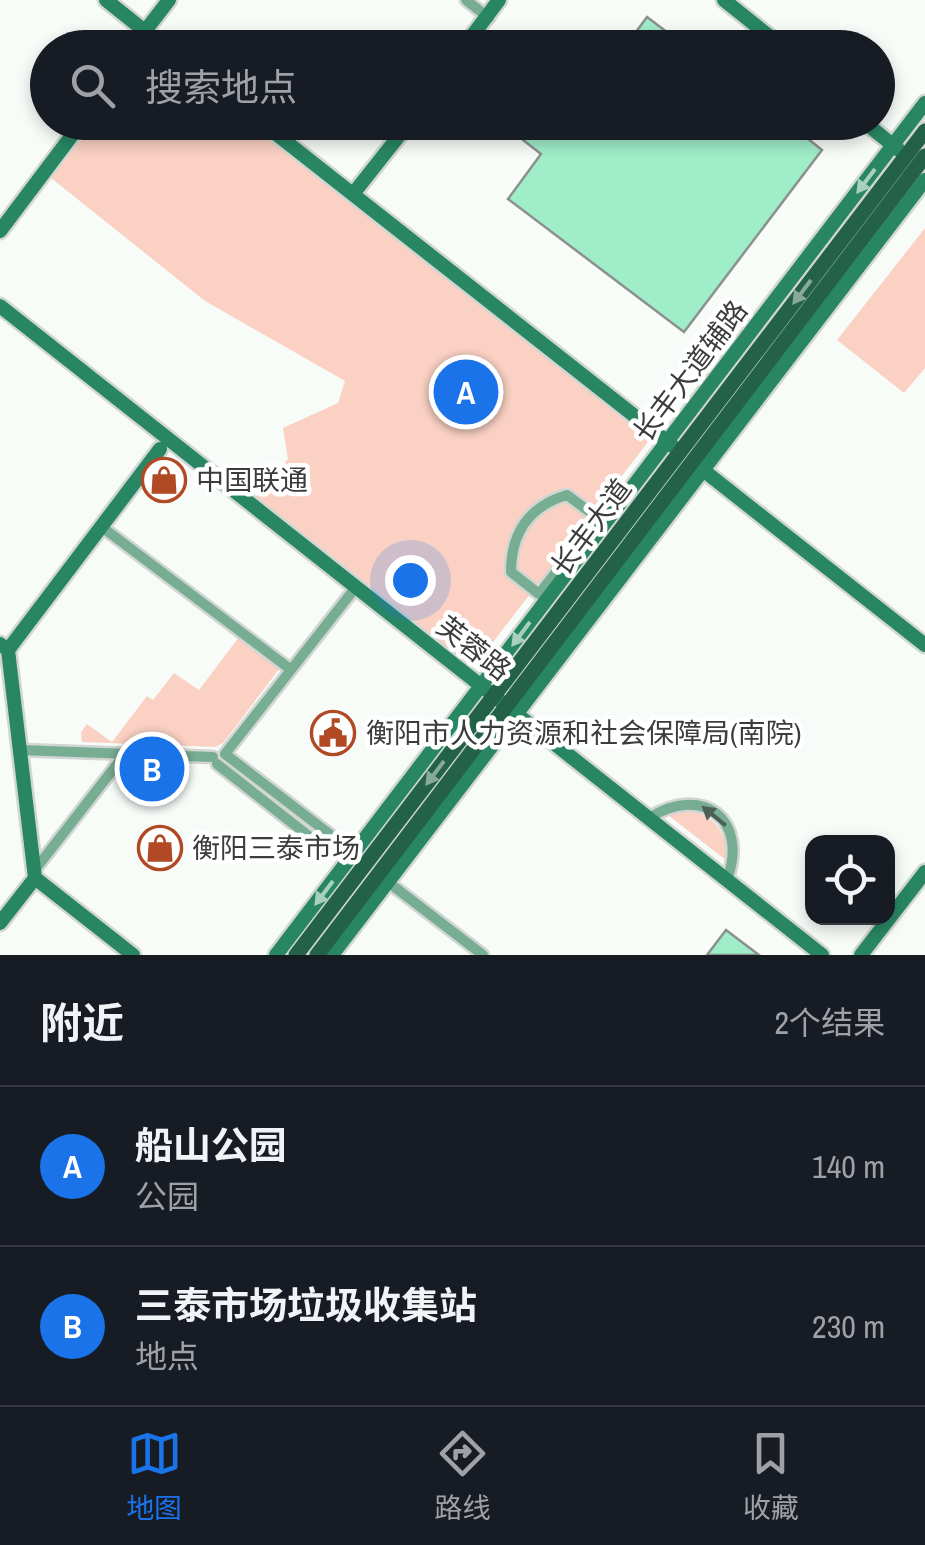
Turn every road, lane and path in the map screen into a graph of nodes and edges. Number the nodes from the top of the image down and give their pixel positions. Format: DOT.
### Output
graph roads {
  1 [pos="106,0"];
  2 [pos="119,0"];
  3 [pos="172,0"];
  4 [pos="466,0"];
  5 [pos="501,0"];
  6 [pos="709,0"];
  7 [pos="724,0"];
  8 [pos="488,17"];
  9 [pos="150,29"];
  10 [pos="478,30"];
  11 [pos="746,30"];
  12 [pos="762,30"];
  13 [pos="925,103"];
  14 [pos="925,131"];
  15 [pos="895,138"];
  16 [pos="65,140"];
  17 [pos="66,140"];
  18 [pos="287,140"];
  19 [pos="296,140"];
  20 [pos="394,140"];
  21 [pos="890,140"];
  22 [pos="915,157"];
  23 [pos="356,190"];
  24 [pos="0,221"];
  25 [pos="0,230"];
  26 [pos="0,306"];
  27 [pos="0,314"];
  28 [pos="160,448"];
  29 [pos="688,454"];
  30 [pos="102,526"];
  31 [pos="346,594"];
  32 [pos="539,594"];
  33 [pos="925,636"];
  34 [pos="925,644"];
  35 [pos="4,647"];
  36 [pos="290,670"];
  37 [pos="498,703"];
  38 [pos="20,750"];
  39 [pos="124,754"];
  40 [pos="219,759"];
  41 [pos="649,818"];
  42 [pos="925,872"];
  43 [pos="34,875"];
  44 [pos="383,878"];
  45 [pos="727,880"];
  46 [pos="0,923"];
  47 [pos="133,955"];
  48 [pos="276,955"];
  49 [pos="296,955"];
  50 [pos="317,955"];
  51 [pos="332,955"];
  52 [pos="483,955"];
  53 [pos="811,955"];
  54 [pos="822,955"];
  55 [pos="861,955"];
  1 -- 9 [label="street"];
  2 -- 9 [label="street"];
  3 -- 9 [label="street"];
  4 -- 8 [label="street"];
  5 -- 8 [label="street"];
  6 -- 11 [label="street"];
  7 -- 12 [label="street"];
  8 -- 10 [label="street"];
  13 -- 22 [label="street, 长丰大道辅路"];
  14 -- 22 [label="main road, 长丰大道"];
  15 -- 22 [label="street"];
  16 -- 24 [label="street"];
  17 -- 25 [label="street"];
  18 -- 23 [label="street"];
  19 -- 23 [label="street"];
  20 -- 23 [label="street"];
  21 -- 22 [label="street"];
  22 -- 29 [label="main road, 长丰大道"];
  22 -- 29 [label="street, 长丰大道辅路, one-way"];
  23 -- 29 [label="street"];
  26 -- 37 [label="street, 芙蓉路"];
  27 -- 31 [label="street, 芙蓉路"];
  28 -- 30 [label="street"];
  29 -- 33 [label="street"];
  29 -- 34 [label="street"];
  29 -- 37 [label="main road, 长丰大道"];
  29 -- 37 [label="street, 长丰大道辅路, one-way"];
  30 -- 35 [label="street"];
  30 -- 36 [label="street"];
  31 -- 36 [label="street"];
  31 -- 37 [label="street, 芙蓉路"];
  32 -- 32 [label="street"];
  35 -- 38 [label="street"];
  36 -- 40 [label="street"];
  37 -- 41 [label="street, 芙蓉路"];
  37 -- 44 [label="main road, 长丰大道"];
  37 -- 48 [label="street, 长丰大道辅路, one-way"];
  37 -- 49 [label="main road, 长丰大道, one-way"];
  37 -- 53 [label="street, 芙蓉路"];
  38 -- 39 [label="street"];
  38 -- 43 [label="street"];
  39 -- 40 [label="street"];
  39 -- 43 [label="street"];
  40 -- 40 [label="street"];
  41 -- 45 [label="street, 芙蓉路"];
  45 -- 41 [label="street, one-way"];
  42 -- 55 [label="street"];
  43 -- 46 [label="street"];
  43 -- 47 [label="street"];
  44 -- 50 [label="main road, 长丰大道"];
  44 -- 51 [label="street"];
  44 -- 52 [label="street"];
  45 -- 54 [label="street, 芙蓉路"];
}
